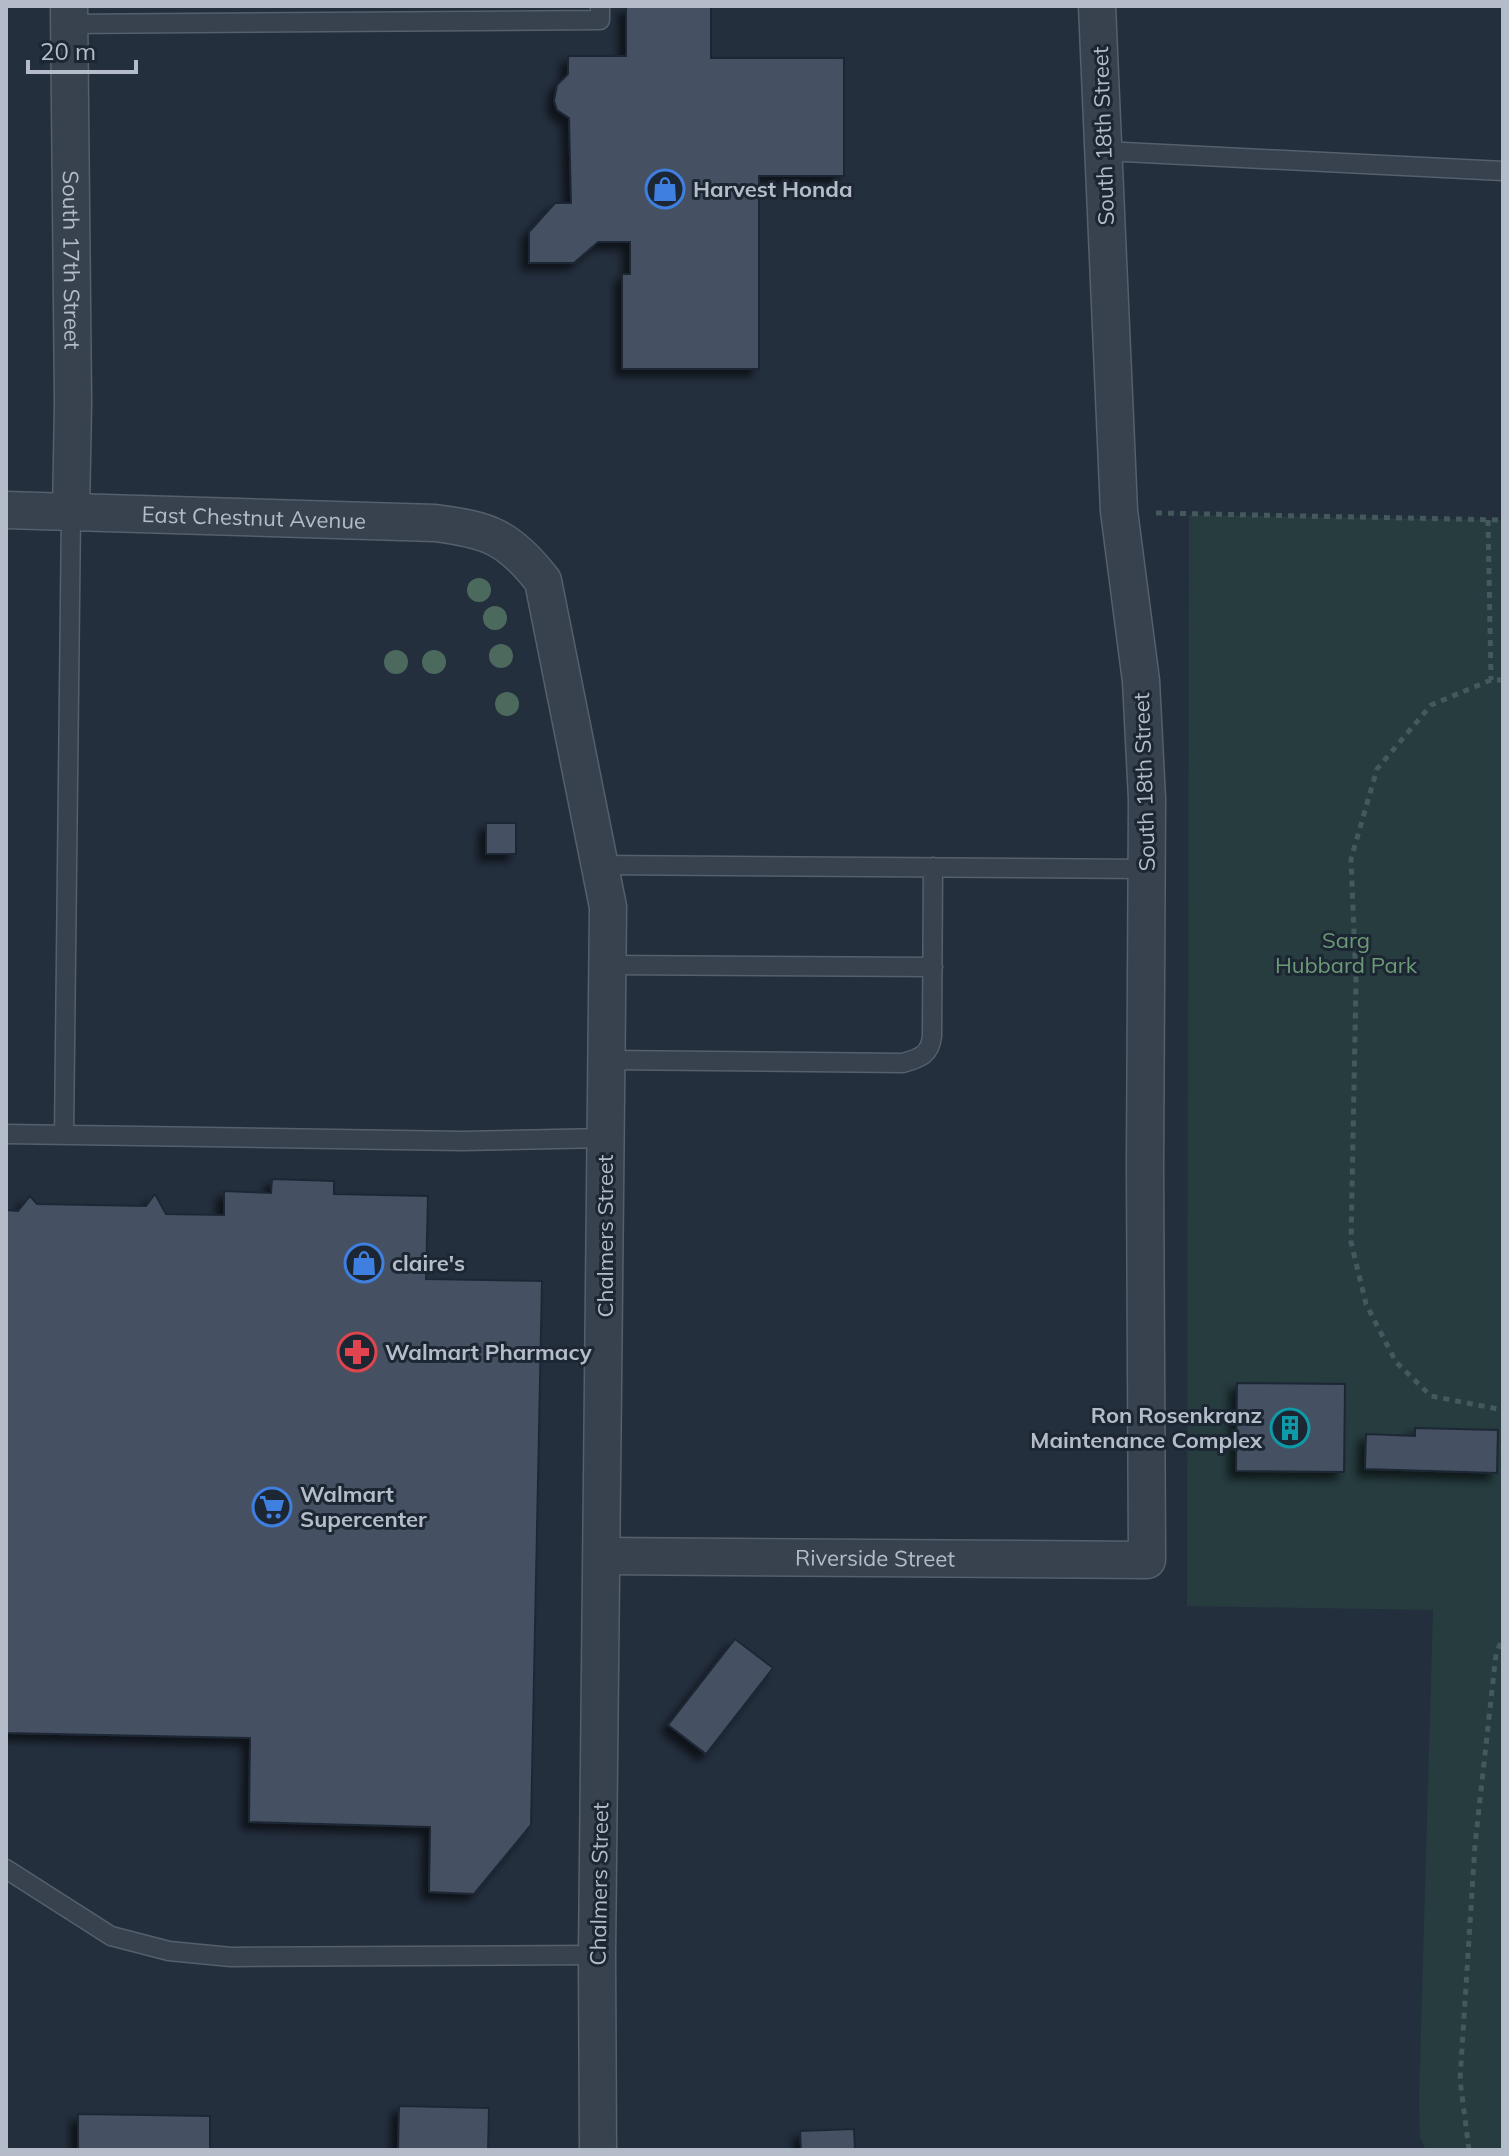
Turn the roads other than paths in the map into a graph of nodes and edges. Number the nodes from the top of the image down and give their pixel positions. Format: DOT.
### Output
graph roads {
  1 [pos="600,6"];
  2 [pos="1097,6"];
  3 [pos="69,15"];
  4 [pos="1104,151"];
  5 [pos="1503,171"];
  6 [pos="6,510"];
  7 [pos="71,512"];
  8 [pos="500,539"];
  9 [pos="600,865"];
  10 [pos="933,867"];
  11 [pos="1147,869"];
  12 [pos="606,965"];
  13 [pos="933,967"];
  14 [pos="606,1060"];
  15 [pos="6,1134"];
  16 [pos="64,1135"];
  17 [pos="605,1138"];
  18 [pos="603,1556"];
  19 [pos="1147,1560"];
  20 [pos="6,1869"];
  21 [pos="597,1955"];
  22 [pos="598,2150"];
  1 -- 3 [label="lane"];
  2 -- 4 [label="street, South 18th Street"];
  3 -- 7 [label="street, South 17th Street"];
  4 -- 5 [label="lane"];
  4 -- 11 [label="street, South 18th Street"];
  6 -- 7 [label="street, East Chestnut Avenue"];
  7 -- 8 [label="street, East Chestnut Avenue"];
  7 -- 16 [label="lane"];
  8 -- 9 [label="street, Chalmers Street"];
  9 -- 10 [label="lane"];
  9 -- 12 [label="street, Chalmers Street"];
  10 -- 11 [label="lane"];
  10 -- 13 [label="lane"];
  11 -- 19 [label="street, South 18th Street"];
  12 -- 13 [label="lane"];
  12 -- 14 [label="street, Chalmers Street"];
  13 -- 14 [label="lane"];
  14 -- 17 [label="street, Chalmers Street"];
  15 -- 16 [label="lane"];
  16 -- 17 [label="lane"];
  17 -- 18 [label="street, Chalmers Street"];
  18 -- 19 [label="street, Riverside Street"];
  18 -- 21 [label="street, Chalmers Street"];
  20 -- 21 [label="lane"];
  21 -- 22 [label="street, Chalmers Street"];
}
